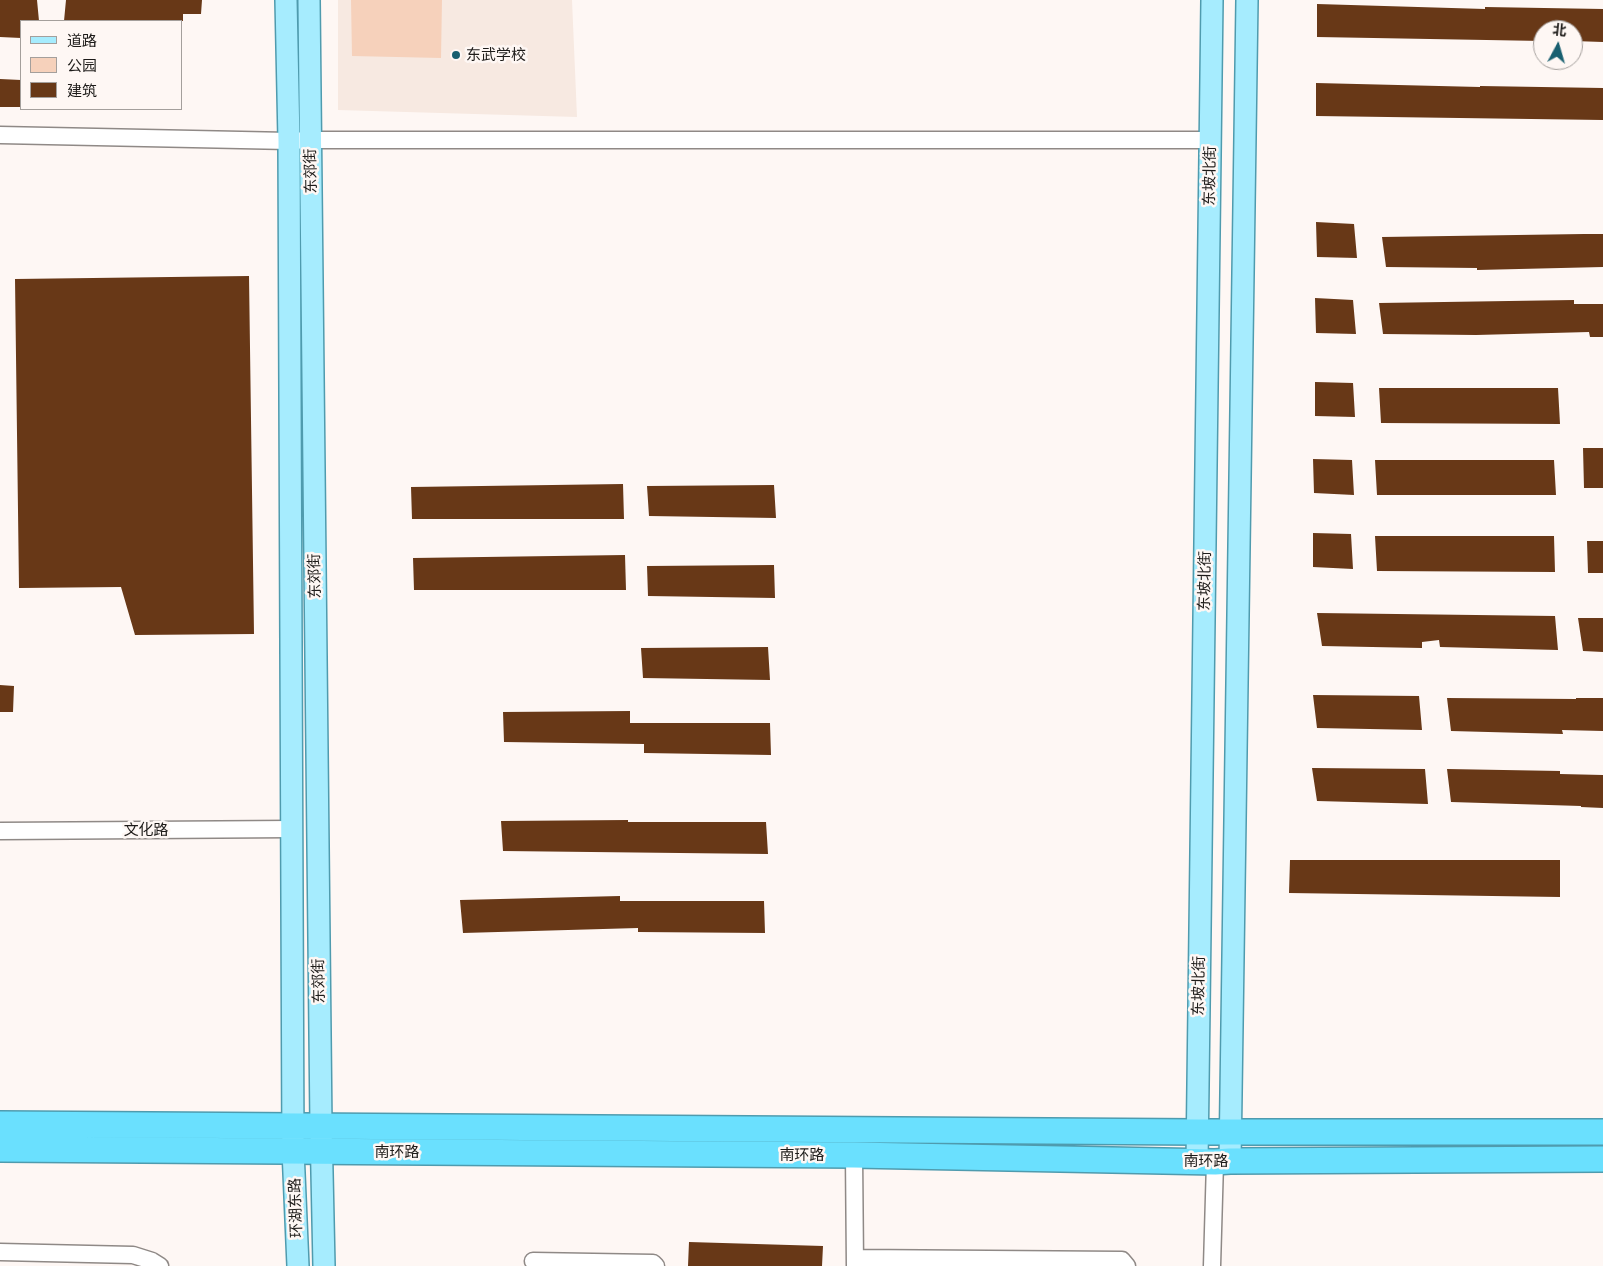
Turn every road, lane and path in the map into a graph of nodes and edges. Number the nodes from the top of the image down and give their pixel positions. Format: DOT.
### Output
graph roads {
  1 [pos="286,0"];
  2 [pos="310,0"];
  3 [pos="1212,0"];
  4 [pos="1247,0"];
  5 [pos="0,136"];
  6 [pos="311,140"];
  7 [pos="1210,140"];
  8 [pos="289,141"];
  9 [pos="292,829"];
  10 [pos="0,831"];
  11 [pos="0,1124"];
  12 [pos="294,1125"];
  13 [pos="321,1126"];
  14 [pos="1231,1131"];
  15 [pos="1198,1132"];
  16 [pos="1603,1132"];
  17 [pos="0,1149"];
  18 [pos="294,1150"];
  19 [pos="321,1151"];
  20 [pos="854,1155"];
  21 [pos="1603,1159"];
  22 [pos="1214,1161"];
  23 [pos="0,1252"];
  24 [pos="533,1261"];
  25 [pos="855,1262"];
  26 [pos="160,1266"];
  27 [pos="298,1266"];
  28 [pos="324,1266"];
  29 [pos="656,1266"];
  30 [pos="1127,1266"];
  31 [pos="1212,1266"];
  1 -- 8 [label="main road, 东郊街"];
  2 -- 6 [label="main road, 东郊街"];
  3 -- 7 [label="main road, 东坡北街"];
  4 -- 14 [label="main road"];
  5 -- 8 [label="street"];
  6 -- 7 [label="street"];
  6 -- 8 [label="street"];
  6 -- 13 [label="main road, 东郊街"];
  7 -- 15 [label="main road, 东坡北街"];
  8 -- 9 [label="main road, 东郊街"];
  9 -- 10 [label="street, 文化路"];
  9 -- 12 [label="main road, 东郊街"];
  11 -- 12 [label="highway, 南环路"];
  12 -- 13 [label="highway, 南环路"];
  12 -- 18 [label="main road, 东郊街"];
  13 -- 15 [label="highway, 南环路"];
  13 -- 19 [label="main road, 东郊街"];
  14 -- 15 [label="highway, 南环路"];
  14 -- 16 [label="highway, 南环路"];
  14 -- 22 [label="main road"];
  15 -- 22 [label="main road, 东坡北街"];
  17 -- 18 [label="highway, 南环路"];
  18 -- 19 [label="highway, 南环路"];
  18 -- 27 [label="main road, 环湖东路"];
  19 -- 20 [label="highway, 南环路"];
  19 -- 28 [label="main road, 环湖东路"];
  20 -- 22 [label="highway, 南环路"];
  20 -- 25 [label="street"];
  21 -- 22 [label="highway, 南环路"];
  22 -- 31 [label="street"];
  23 -- 26 [label="street"];
  24 -- 29 [label="street"];
  25 -- 30 [label="street"];
}
